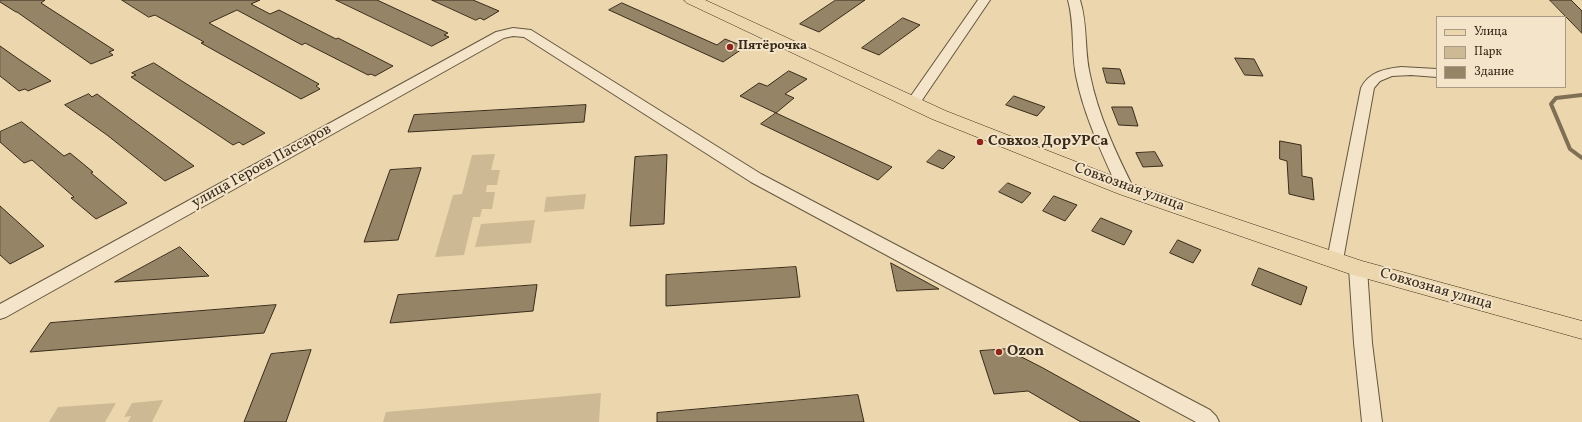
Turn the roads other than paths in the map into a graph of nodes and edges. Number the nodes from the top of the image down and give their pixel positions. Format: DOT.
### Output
graph roads {
  1 [pos="984,0"];
  2 [pos="1074,0"];
  3 [pos="701,2"];
  4 [pos="1436,73"];
  5 [pos="913,103"];
  6 [pos="1126,189"];
  7 [pos="1335,260"];
  8 [pos="1358,268"];
  9 [pos="0,312"];
  10 [pos="1582,330"];
  11 [pos="1209,422"];
  12 [pos="1372,422"];
  1 -- 5 [label="street"];
  2 -- 6 [label="street"];
  3 -- 5 [label="main road, Совхозная улица"];
  4 -- 7 [label="street"];
  5 -- 6 [label="main road, Совхозная улица"];
  6 -- 7 [label="main road, Совхозная улица"];
  7 -- 8 [label="main road, Совхозная улица"];
  8 -- 10 [label="main road, Совхозная улица"];
  8 -- 12 [label="street"];
  9 -- 11 [label="street, улица Героев Пассаров"];
}
